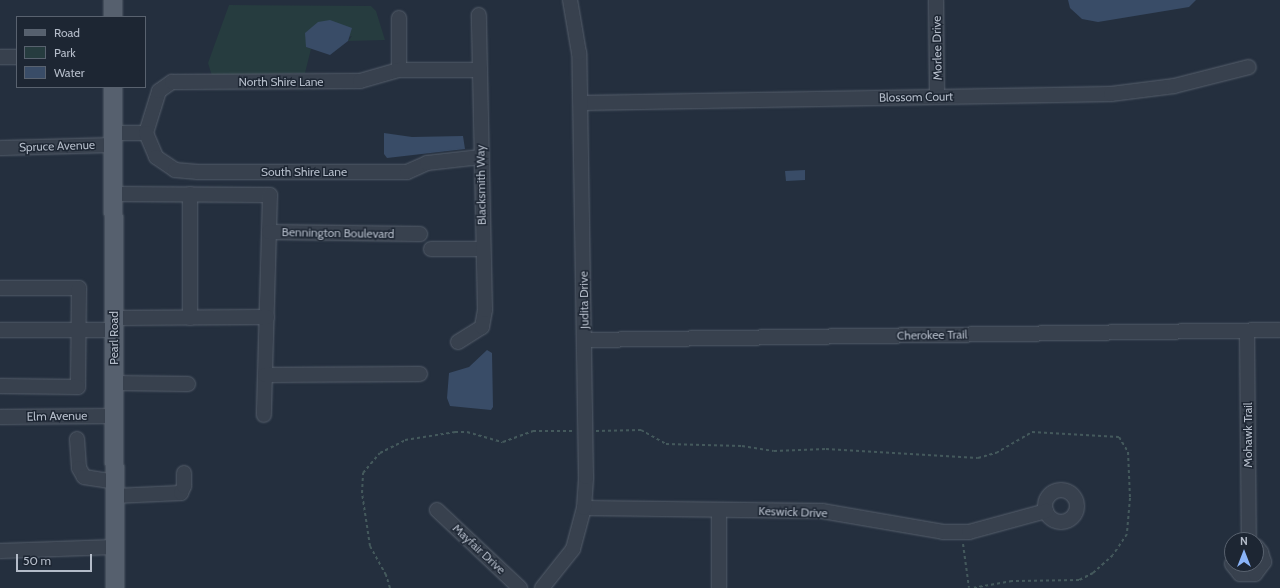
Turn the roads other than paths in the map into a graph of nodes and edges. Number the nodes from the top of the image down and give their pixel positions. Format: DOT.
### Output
graph roads {
  1 [pos="113,0"];
  2 [pos="570,0"];
  3 [pos="936,0"];
  4 [pos="479,15"];
  5 [pos="113,16"];
  6 [pos="398,18"];
  7 [pos="0,57"];
  8 [pos="16,57"];
  9 [pos="1249,67"];
  10 [pos="399,70"];
  11 [pos="480,70"];
  12 [pos="113,88"];
  13 [pos="937,96"];
  14 [pos="581,102"];
  15 [pos="146,133"];
  16 [pos="114,139"];
  17 [pos="0,148"];
  18 [pos="481,157"];
  19 [pos="114,194"];
  20 [pos="190,194"];
  21 [pos="269,232"];
  22 [pos="420,234"];
  23 [pos="431,249"];
  24 [pos="483,249"];
  25 [pos="0,288"];
  26 [pos="267,317"];
  27 [pos="190,318"];
  28 [pos="114,324"];
  29 [pos="79,329"];
  30 [pos="0,330"];
  31 [pos="1280,330"];
  32 [pos="1247,331"];
  33 [pos="585,340"];
  34 [pos="458,342"];
  35 [pos="420,374"];
  36 [pos="265,375"];
  37 [pos="114,383"];
  38 [pos="188,384"];
  39 [pos="0,386"];
  40 [pos="264,415"];
  41 [pos="113,416"];
  42 [pos="0,417"];
  43 [pos="77,439"];
  44 [pos="184,473"];
  45 [pos="114,489"];
  46 [pos="584,508"];
  47 [pos="437,510"];
  48 [pos="719,510"];
  49 [pos="1046,511"];
  50 [pos="1249,532"];
  51 [pos="115,547"];
  52 [pos="0,551"];
  53 [pos="1239,572"];
  54 [pos="1256,572"];
  55 [pos="114,588"];
  56 [pos="520,588"];
  57 [pos="542,588"];
  58 [pos="719,588"];
  1 -- 5 [label="main road"];
  2 -- 14 [label="street, Judita Drive"];
  3 -- 13 [label="street, Morlee Drive"];
  4 -- 11 [label="street, Blacksmith Way"];
  6 -- 10 [label="street"];
  7 -- 8 [label="street"];
  9 -- 13 [label="street, Blossom Court"];
  10 -- 11 [label="street, North Shire Lane"];
  10 -- 15 [label="street, North Shire Lane"];
  11 -- 18 [label="street, Blacksmith Way"];
  12 -- 16 [label="main road, Pearl Road"];
  13 -- 14 [label="street, Blossom Court"];
  14 -- 33 [label="street, Judita Drive"];
  15 -- 16 [label="street"];
  15 -- 18 [label="street, South Shire Lane"];
  16 -- 17 [label="street, Spruce Avenue"];
  16 -- 19 [label="main road, Pearl Road"];
  18 -- 24 [label="street, Blacksmith Way"];
  19 -- 20 [label="street"];
  19 -- 28 [label="main road, Pearl Road"];
  20 -- 21 [label="street"];
  20 -- 27 [label="street"];
  21 -- 22 [label="street, Bennington Boulevard"];
  21 -- 26 [label="street, Bennington Boulevard"];
  23 -- 24 [label="street"];
  24 -- 34 [label="street, Blacksmith Way"];
  25 -- 29 [label="street"];
  26 -- 27 [label="street"];
  26 -- 36 [label="street, Bennington Boulevard"];
  27 -- 28 [label="street"];
  28 -- 29 [label="street"];
  28 -- 37 [label="main road, Pearl Road"];
  29 -- 30 [label="street"];
  29 -- 39 [label="street"];
  31 -- 32 [label="street, Cherokee Trail"];
  32 -- 33 [label="street, Cherokee Trail"];
  32 -- 50 [label="street, Mohawk Trail"];
  33 -- 46 [label="street, Judita Drive"];
  35 -- 36 [label="street"];
  36 -- 40 [label="street, Bennington Boulevard"];
  37 -- 38 [label="street"];
  37 -- 41 [label="main road, Pearl Road"];
  41 -- 42 [label="street, Elm Avenue"];
  41 -- 45 [label="main road, Pearl Road"];
  43 -- 45 [label="street"];
  44 -- 45 [label="street"];
  45 -- 51 [label="main road, Pearl Road"];
  46 -- 48 [label="street, Keswick Drive"];
  46 -- 57 [label="street, Judita Drive"];
  47 -- 56 [label="street, Mayfair Drive"];
  48 -- 49 [label="street, Keswick Drive"];
  48 -- 58 [label="street"];
  51 -- 52 [label="street"];
  51 -- 55 [label="main road, Pearl Road"];
  53 -- 54 [label="street"];
}
